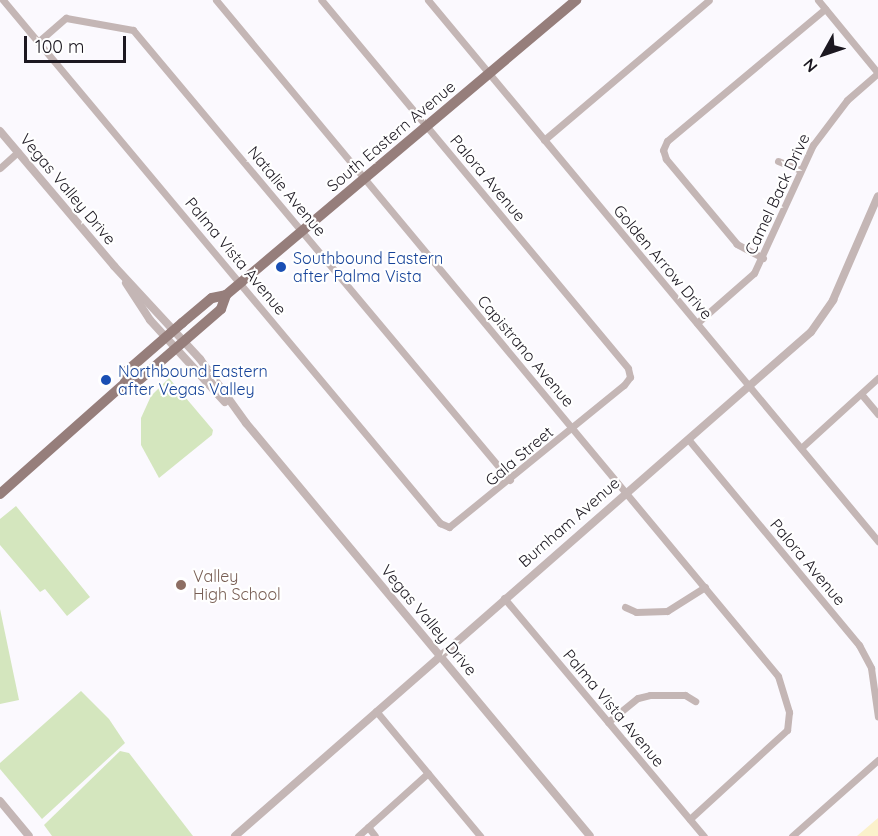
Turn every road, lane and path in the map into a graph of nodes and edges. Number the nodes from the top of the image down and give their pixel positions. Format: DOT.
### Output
graph roads {
  1 [pos="3,0"];
  2 [pos="216,0"];
  3 [pos="321,0"];
  4 [pos="428,0"];
  5 [pos="576,0"];
  6 [pos="709,0"];
  7 [pos="818,0"];
  8 [pos="825,9"];
  9 [pos="38,42"];
  10 [pos="489,73"];
  11 [pos="878,73"];
  12 [pos="427,126"];
  13 [pos="0,131"];
  14 [pos="544,140"];
  15 [pos="18,152"];
  16 [pos="778,161"];
  17 [pos="0,168"];
  18 [pos="800,170"];
  19 [pos="365,178"];
  20 [pos="878,196"];
  21 [pos="303,230"];
  22 [pos="763,258"];
  23 [pos="114,266"];
  24 [pos="241,283"];
  25 [pos="226,295"];
  26 [pos="697,323"];
  27 [pos="174,330"];
  28 [pos="166,338"];
  29 [pos="180,345"];
  30 [pos="630,376"];
  31 [pos="878,378"];
  32 [pos="125,383"];
  33 [pos="749,386"];
  34 [pos="862,395"];
  35 [pos="878,414"];
  36 [pos="573,428"];
  37 [pos="688,439"];
  38 [pos="801,448"];
  39 [pos="510,480"];
  40 [pos="626,492"];
  41 [pos="0,494"];
  42 [pos="449,527"];
  43 [pos="878,541"];
  44 [pos="705,587"];
  45 [pos="504,598"];
  46 [pos="624,607"];
  47 [pos="439,656"];
  48 [pos="695,701"];
  49 [pos="376,711"];
  50 [pos="878,717"];
  51 [pos="608,722"];
  52 [pos="878,760"];
  53 [pos="428,773"];
  54 [pos="0,801"];
  55 [pos="690,819"];
  56 [pos="368,827"];
  57 [pos="29,836"];
  58 [pos="235,836"];
  59 [pos="358,836"];
  60 [pos="375,836"];
  61 [pos="480,836"];
  62 [pos="590,836"];
  63 [pos="704,836"];
  64 [pos="792,836"];
  1 -- 9 [label="street, Palma Vista Avenue"];
  2 -- 19 [label="street, Capistrano Avenue"];
  3 -- 12 [label="street, Palora Avenue"];
  4 -- 10 [label="street, Golden Arrow Drive"];
  5 -- 10 [label="main road, South Eastern Avenue"];
  6 -- 14 [label="street"];
  7 -- 8 [label="street"];
  8 -- 11 [label="street"];
  8 -- 22 [label="street"];
  9 -- 21 [label="street, Natalie Avenue"];
  9 -- 24 [label="street, Palma Vista Avenue"];
  10 -- 12 [label="main road, South Eastern Avenue"];
  10 -- 14 [label="street, Golden Arrow Drive"];
  11 -- 18 [label="street, Camel Back Drive"];
  12 -- 19 [label="main road, South Eastern Avenue"];
  12 -- 30 [label="street, Palora Avenue"];
  13 -- 15 [label="street, Vegas Valley Drive"];
  14 -- 26 [label="street, Golden Arrow Drive"];
  15 -- 17 [label="street"];
  15 -- 23 [label="street, Vegas Valley Drive"];
  16 -- 18 [label="street"];
  18 -- 22 [label="street, Camel Back Drive"];
  19 -- 21 [label="main road, South Eastern Avenue"];
  19 -- 36 [label="street, Capistrano Avenue"];
  20 -- 33 [label="street, Burnham Avenue"];
  21 -- 24 [label="main road, South Eastern Avenue"];
  21 -- 39 [label="street, Natalie Avenue"];
  22 -- 26 [label="street, Camel Back Drive"];
  23 -- 27 [label="street, Vegas Valley Drive"];
  23 -- 28 [label="street, Vegas Valley Drive"];
  24 -- 25 [label="main road, South Eastern Avenue"];
  24 -- 42 [label="street, Palma Vista Avenue"];
  25 -- 27 [label="main road, South Eastern Avenue"];
  25 -- 29 [label="main road, South Eastern Avenue"];
  26 -- 33 [label="street, Golden Arrow Drive"];
  27 -- 28 [label="main road, South Eastern Avenue"];
  27 -- 29 [label="street, Vegas Valley Drive"];
  28 -- 29 [label="street, Vegas Valley Drive"];
  28 -- 32 [label="main road, South Eastern Avenue"];
  29 -- 32 [label="main road, South Eastern Avenue"];
  29 -- 47 [label="street, Vegas Valley Drive"];
  30 -- 36 [label="street, Gala Street"];
  31 -- 34 [label="street"];
  32 -- 41 [label="main road, South Eastern Avenue"];
  33 -- 37 [label="street, Burnham Avenue"];
  33 -- 38 [label="street, Golden Arrow Drive"];
  34 -- 35 [label="street"];
  34 -- 38 [label="street"];
  36 -- 39 [label="street, Gala Street"];
  36 -- 40 [label="street, Capistrano Avenue"];
  37 -- 40 [label="street, Burnham Avenue"];
  37 -- 50 [label="street, Palora Avenue"];
  38 -- 43 [label="street, Golden Arrow Drive"];
  39 -- 42 [label="street, Gala Street"];
  40 -- 44 [label="street, Capistrano Avenue"];
  40 -- 45 [label="street, Burnham Avenue"];
  44 -- 46 [label="street"];
  44 -- 55 [label="street, Capistrano Avenue"];
  45 -- 47 [label="street, Burnham Avenue"];
  45 -- 51 [label="street, Palma Vista Avenue"];
  47 -- 49 [label="street, Burnham Avenue"];
  47 -- 62 [label="street, Vegas Valley Drive"];
  48 -- 51 [label="street"];
  49 -- 53 [label="street"];
  49 -- 58 [label="street, Burnham Avenue"];
  51 -- 55 [label="street, Palma Vista Avenue"];
  52 -- 64 [label="street"];
  53 -- 56 [label="street"];
  53 -- 61 [label="street"];
  54 -- 57 [label="street"];
  55 -- 63 [label="street, Palma Vista Avenue"];
  56 -- 59 [label="street"];
  56 -- 60 [label="street"];
}
